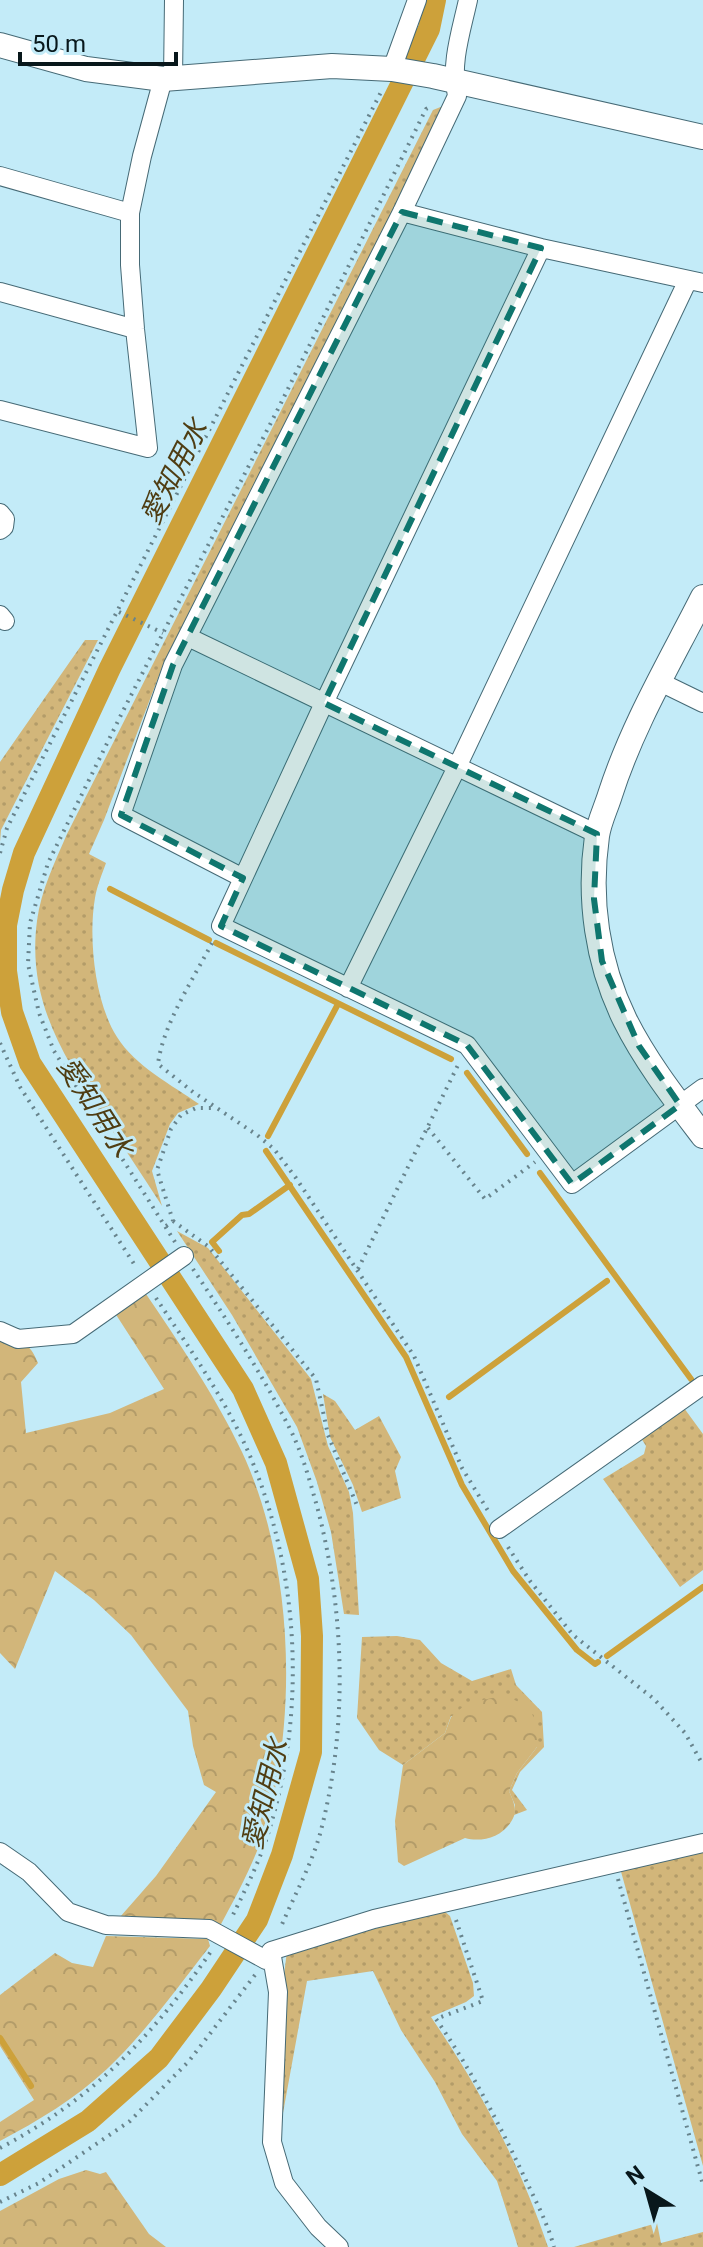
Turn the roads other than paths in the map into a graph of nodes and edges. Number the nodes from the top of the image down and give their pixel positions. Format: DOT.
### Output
graph roads {
  1 [pos="174,0"];
  2 [pos="417,0"];
  3 [pos="468,0"];
  4 [pos="0,45"];
  5 [pos="392,69"];
  6 [pos="168,79"];
  7 [pos="447,84"];
  8 [pos="703,137"];
  9 [pos="0,176"];
  10 [pos="402,212"];
  11 [pos="130,213"];
  12 [pos="541,248"];
  13 [pos="696,282"];
  14 [pos="0,292"];
  15 [pos="135,329"];
  16 [pos="0,410"];
  17 [pos="0,513"];
  18 [pos="0,530"];
  19 [pos="703,597"];
  20 [pos="188,637"];
  21 [pos="660,682"];
  22 [pos="324,703"];
  23 [pos="703,703"];
  24 [pos="457,767"];
  25 [pos="597,834"];
  26 [pos="243,878"];
  27 [pos="348,988"];
  28 [pos="703,1088"];
  29 [pos="680,1105"];
  30 [pos="703,1136"];
  31 [pos="184,1256"];
  32 [pos="0,1331"];
  33 [pos="703,1385"];
  34 [pos="499,1529"];
  35 [pos="703,1843"];
  36 [pos="0,1852"];
  37 [pos="268,1955"];
  38 [pos="339,2247"];
  1 -- 6 [label="street"];
  2 -- 5 [label="street"];
  3 -- 7 [label="street"];
  4 -- 6 [label="street"];
  5 -- 6 [label="street"];
  5 -- 7 [label="street"];
  6 -- 11 [label="street"];
  7 -- 8 [label="street"];
  7 -- 10 [label="street"];
  9 -- 11 [label="street"];
  10 -- 12 [label="street"];
  10 -- 20 [label="street"];
  11 -- 15 [label="street"];
  12 -- 13 [label="street"];
  12 -- 22 [label="street"];
  13 -- 24 [label="street"];
  14 -- 15 [label="street"];
  15 -- 16 [label="street"];
  17 -- 18 [label="street"];
  19 -- 21 [label="street"];
  20 -- 22 [label="street"];
  20 -- 26 [label="street"];
  21 -- 23 [label="street"];
  21 -- 25 [label="street"];
  22 -- 24 [label="street"];
  22 -- 26 [label="street"];
  24 -- 25 [label="street"];
  24 -- 27 [label="street"];
  25 -- 29 [label="street"];
  26 -- 27 [label="street"];
  27 -- 29 [label="street"];
  28 -- 29 [label="street"];
  29 -- 30 [label="street"];
  31 -- 32 [label="street"];
  33 -- 34 [label="street"];
  35 -- 37 [label="street"];
  36 -- 37 [label="street"];
  37 -- 38 [label="street"];
}
